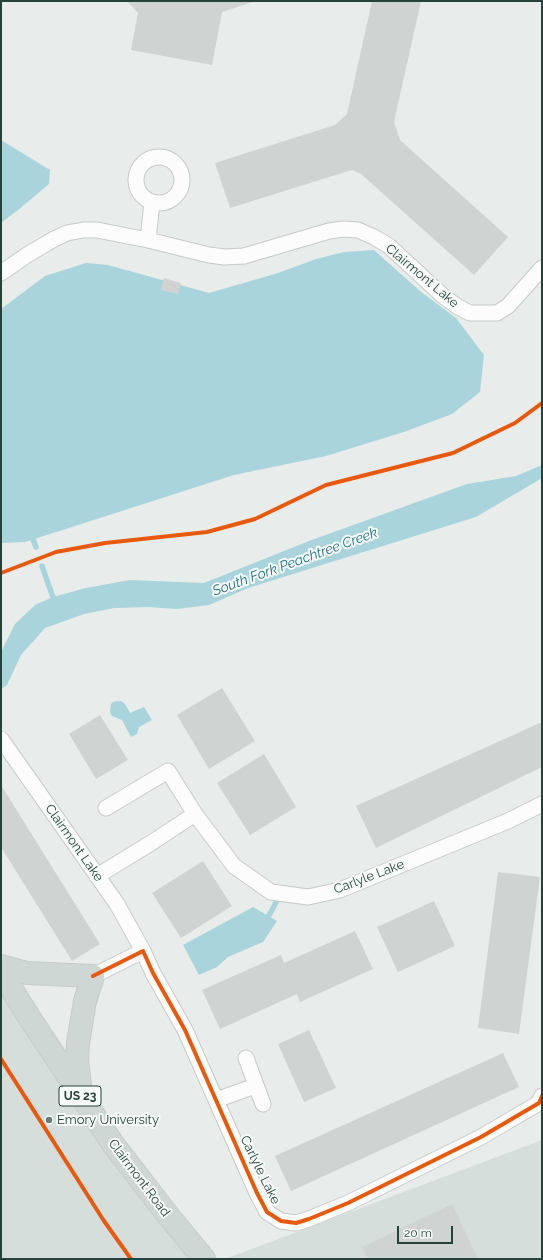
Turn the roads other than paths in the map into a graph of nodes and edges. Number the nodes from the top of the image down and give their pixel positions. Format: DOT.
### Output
graph roads {
  1 [pos="152,202"];
  2 [pos="148,240"];
  3 [pos="542,268"];
  4 [pos="1,273"];
  5 [pos="1,739"];
  6 [pos="542,804"];
  7 [pos="106,808"];
  8 [pos="195,814"];
  9 [pos="97,876"];
  10 [pos="143,951"];
  11 [pos="1,966"];
  12 [pos="1,972"];
  13 [pos="93,976"];
  14 [pos="246,1058"];
  15 [pos="255,1086"];
  16 [pos="542,1096"];
  17 [pos="81,1097"];
  18 [pos="216,1100"];
  19 [pos="263,1104"];
  20 [pos="204,1259"];
  1 -- 2 [label="street"];
  2 -- 3 [label="street, Clairmont Lake"];
  2 -- 4 [label="street, Clairmont Lake"];
  5 -- 9 [label="street, Clairmont Lake"];
  6 -- 8 [label="street, Carlyle Lake"];
  7 -- 8 [label="street, Carlyle Lake"];
  8 -- 9 [label="street"];
  9 -- 10 [label="street, Clairmont Lake"];
  10 -- 13 [label="street"];
  10 -- 18 [label="street, Carlyle Lake"];
  11 -- 13 [label="main road"];
  12 -- 17 [label="main road, Clairmont Road / US 23"];
  13 -- 17 [label="main road"];
  14 -- 15 [label="street"];
  15 -- 18 [label="street"];
  15 -- 19 [label="street"];
  16 -- 18 [label="street, Carlyle Lake"];
  17 -- 20 [label="main road, Clairmont Road / US 23"];
}
